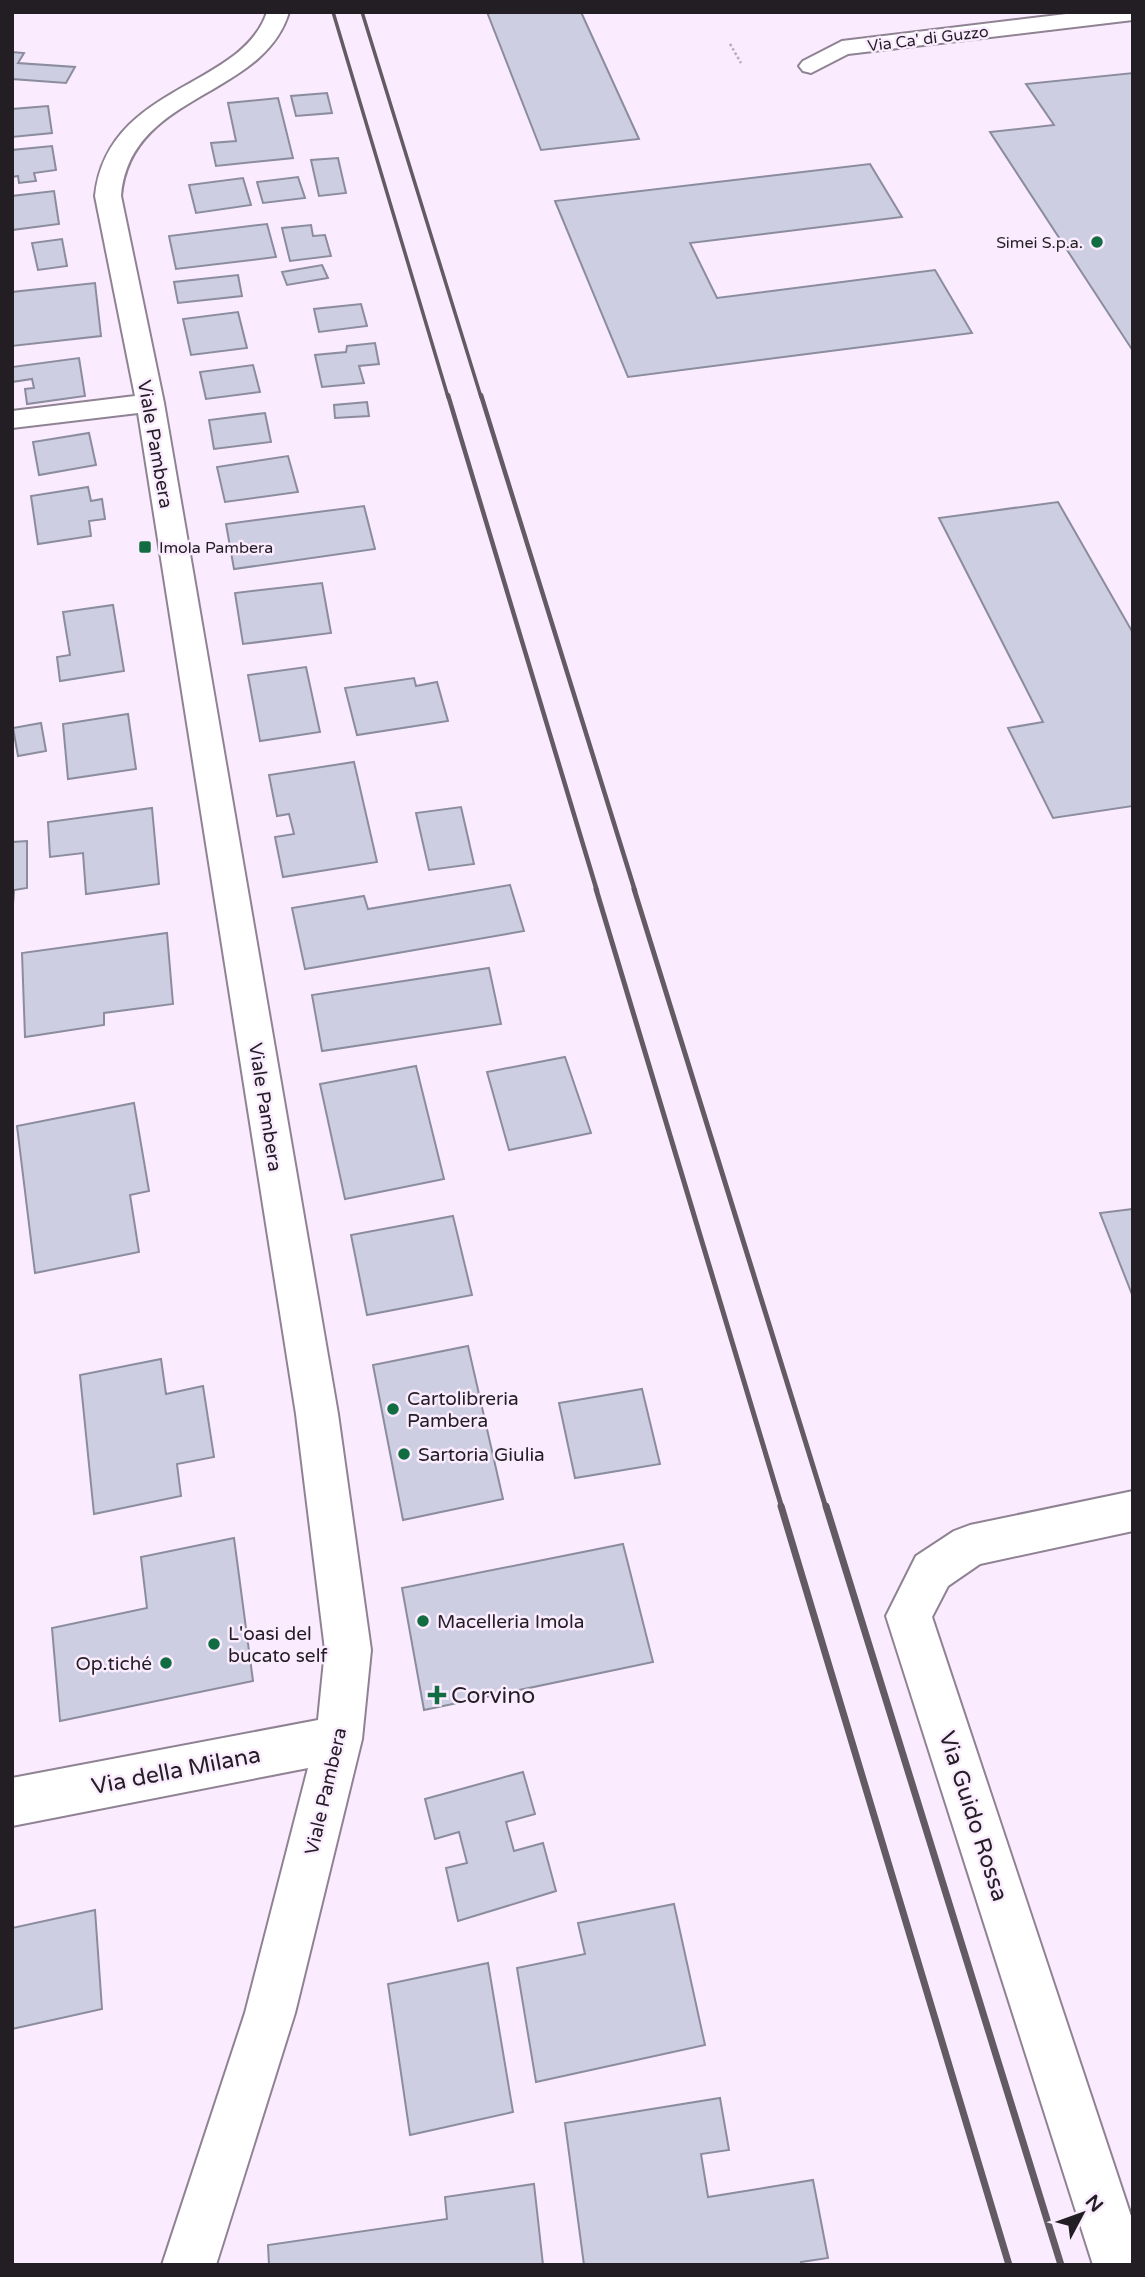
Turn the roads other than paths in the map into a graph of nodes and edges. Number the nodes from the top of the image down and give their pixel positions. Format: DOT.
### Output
graph roads {
  1 [pos="278,12"];
  2 [pos="1133,13"];
  3 [pos="811,66"];
  4 [pos="150,403"];
  5 [pos="12,420"];
  6 [pos="1133,1511"];
  7 [pos="339,1739"];
  8 [pos="12,1802"];
  9 [pos="188,2265"];
  10 [pos="1119,2265"];
  1 -- 4 [label="street, Viale Pambera"];
  2 -- 3 [label="street, Via Ca' di Guzzo"];
  4 -- 5 [label="street"];
  4 -- 7 [label="street, Viale Pambera"];
  6 -- 10 [label="street, Via Guido Rossa"];
  7 -- 8 [label="street, Via della Milana"];
  7 -- 9 [label="street, Viale Pambera"];
}
